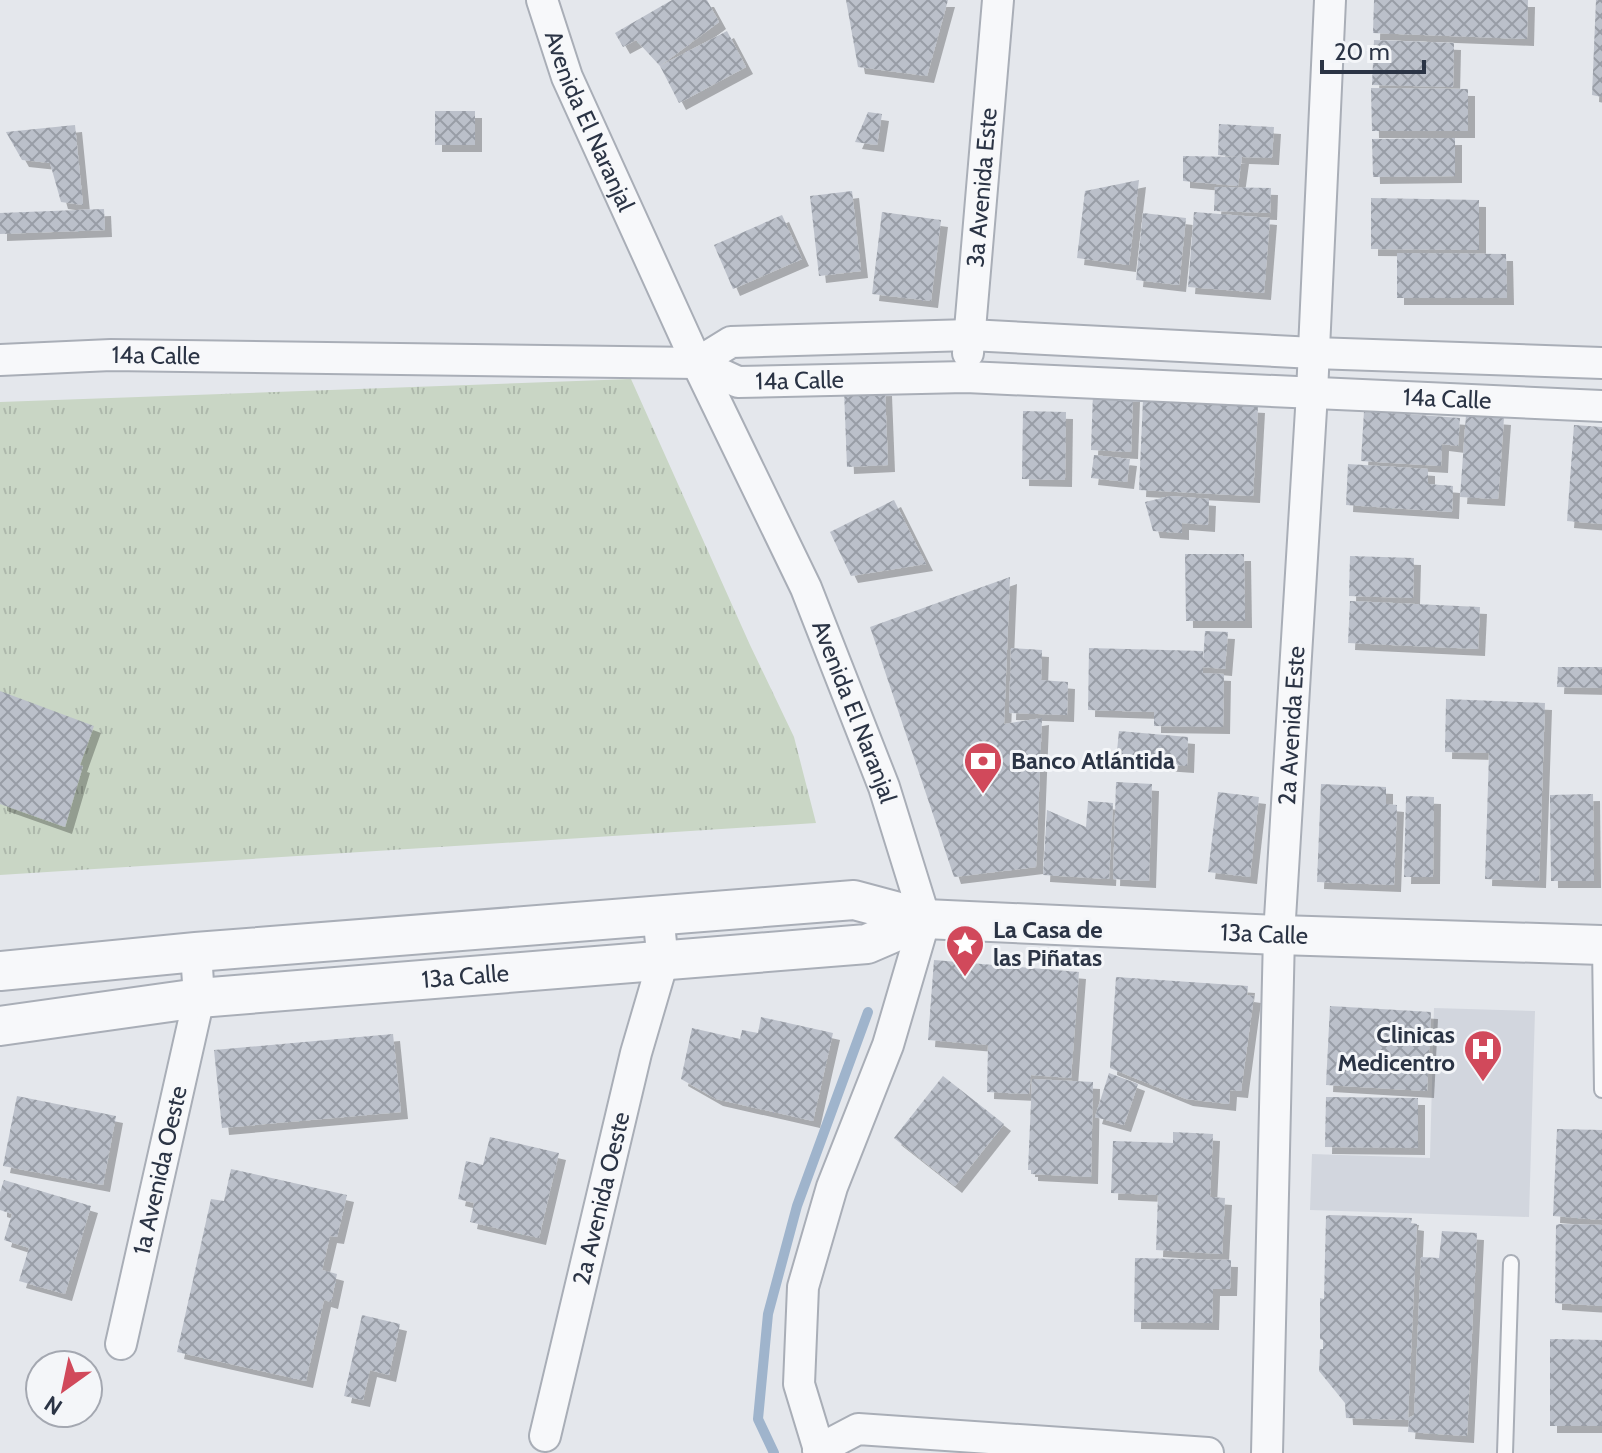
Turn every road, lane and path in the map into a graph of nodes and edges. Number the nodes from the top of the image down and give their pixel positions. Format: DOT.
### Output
graph roads {
  1 [pos="542,0"];
  2 [pos="998,0"];
  3 [pos="1330,0"];
  4 [pos="970,335"];
  5 [pos="1314,353"];
  6 [pos="0,360"];
  7 [pos="697,363"];
  8 [pos="1602,363"];
  9 [pos="966,377"];
  10 [pos="1312,393"];
  11 [pos="1602,406"];
  12 [pos="658,915"];
  13 [pos="925,919"];
  14 [pos="1279,935"];
  15 [pos="1601,945"];
  16 [pos="196,952"];
  17 [pos="663,961"];
  18 [pos="0,971"];
  19 [pos="199,998"];
  20 [pos="0,1026"];
  21 [pos="1602,1090"];
  22 [pos="1511,1263"];
  23 [pos="121,1344"];
  24 [pos="545,1436"];
  25 [pos="821,1452"];
  26 [pos="1208,1453"];
  27 [pos="1267,1453"];
  28 [pos="1505,1453"];
  1 -- 7 [label="street, Avenida El Naranjal"];
  2 -- 4 [label="street, 3a Avenida Este"];
  3 -- 5 [label="street, 2a Avenida Este"];
  4 -- 5 [label="street"];
  4 -- 7 [label="street"];
  4 -- 9 [label="street, 3a Avenida Este"];
  5 -- 8 [label="street"];
  5 -- 10 [label="street, 2a Avenida Este"];
  6 -- 7 [label="street, 14a Calle"];
  7 -- 9 [label="street, 14a Calle"];
  7 -- 13 [label="street, Avenida El Naranjal"];
  9 -- 10 [label="street, 14a Calle"];
  10 -- 11 [label="street, 14a Calle"];
  10 -- 14 [label="street, 2a Avenida Este"];
  12 -- 13 [label="street, 13a Calle"];
  12 -- 16 [label="street, 13a Calle"];
  12 -- 17 [label="street"];
  13 -- 14 [label="street, 13a Calle"];
  13 -- 17 [label="street, 13a Calle"];
  13 -- 25 [label="street"];
  14 -- 15 [label="street, 13a Calle"];
  14 -- 27 [label="street, 2a Avenida Este"];
  15 -- 21 [label="lane"];
  16 -- 18 [label="street, 13a Calle"];
  16 -- 19 [label="street, 1a Avenida Oeste"];
  17 -- 19 [label="street, 13a Calle"];
  17 -- 24 [label="street, 2a Avenida Oeste"];
  19 -- 20 [label="street, 13a Calle"];
  19 -- 23 [label="street, 1a Avenida Oeste"];
  22 -- 28 [label="lane"];
  25 -- 26 [label="street"];
}
